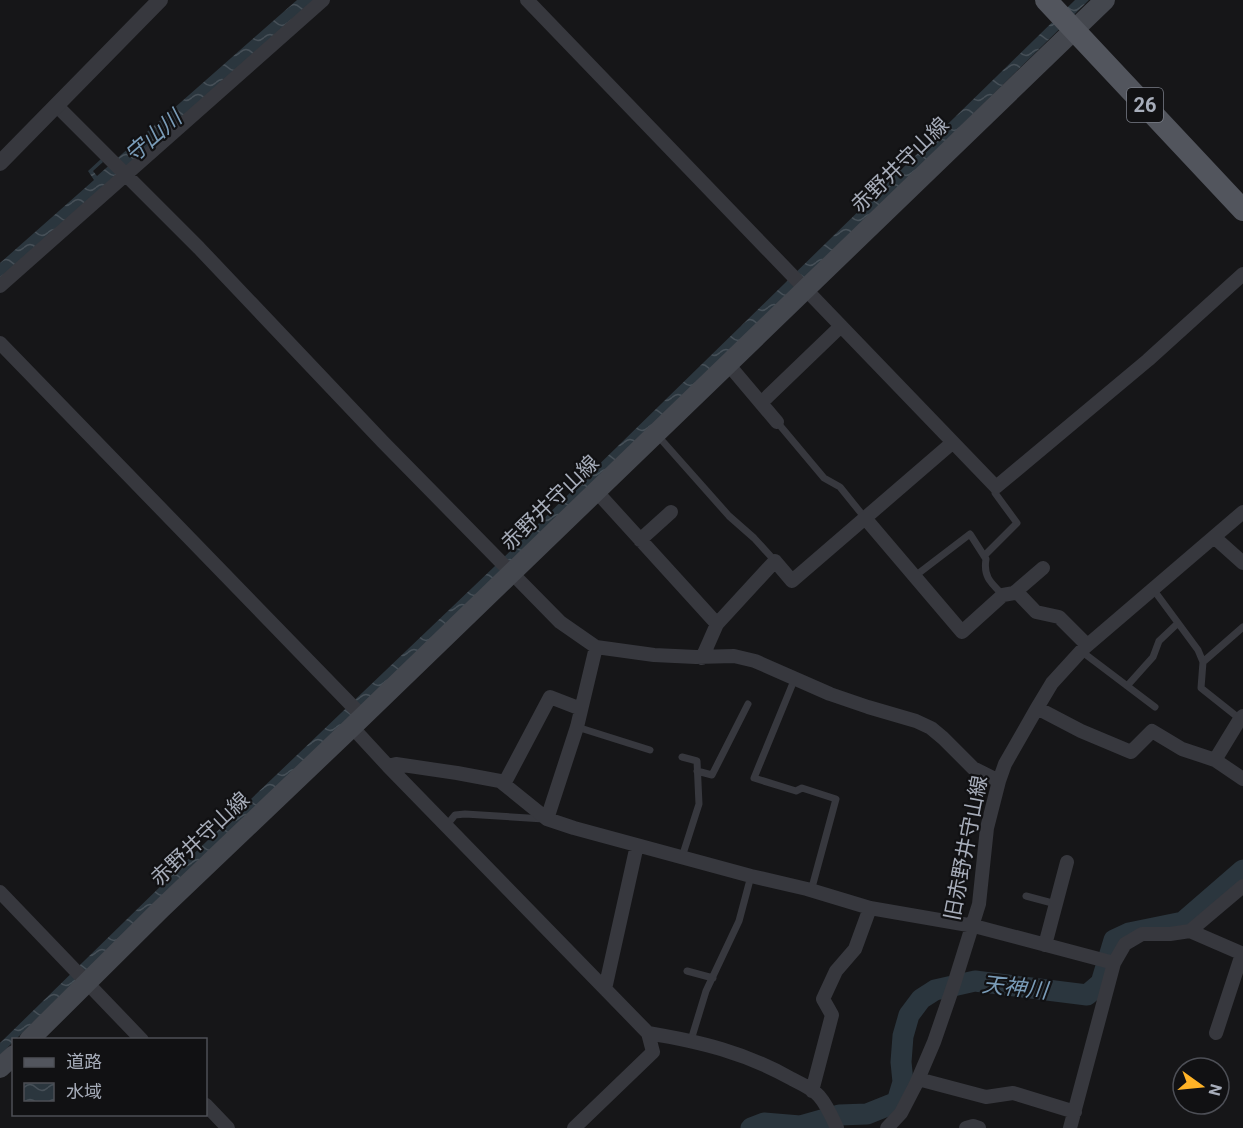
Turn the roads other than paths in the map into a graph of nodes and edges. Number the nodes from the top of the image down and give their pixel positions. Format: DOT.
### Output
graph roads {
  1 [pos="160,0"];
  2 [pos="323,0"];
  3 [pos="526,0"];
  4 [pos="1046,0"];
  5 [pos="1105,0"];
  6 [pos="1074,30"];
  7 [pos="57,106"];
  8 [pos="0,163"];
  9 [pos="126,175"];
  10 [pos="1243,210"];
  11 [pos="1243,274"];
  12 [pos="0,286"];
  13 [pos="806,290"];
  14 [pos="841,326"];
  15 [pos="0,344"];
  16 [pos="728,364"];
  17 [pos="761,403"];
  18 [pos="777,423"];
  19 [pos="656,434"];
  20 [pos="952,443"];
  21 [pos="996,487"];
  22 [pos="596,491"];
  23 [pos="671,512"];
  24 [pos="1243,512"];
  25 [pos="865,518"];
  26 [pos="1214,537"];
  27 [pos="640,540"];
  28 [pos="984,556"];
  29 [pos="775,561"];
  30 [pos="1243,563"];
  31 [pos="1043,568"];
  32 [pos="512,574"];
  33 [pos="915,576"];
  34 [pos="1153,589"];
  35 [pos="1009,593"];
  36 [pos="1178,623"];
  37 [pos="717,624"];
  38 [pos="1243,627"];
  39 [pos="596,646"];
  40 [pos="1084,648"];
  41 [pos="702,658"];
  42 [pos="1203,662"];
  43 [pos="795,678"];
  44 [pos="1127,686"];
  45 [pos="748,704"];
  46 [pos="1155,707"];
  47 [pos="1037,708"];
  48 [pos="581,709"];
  49 [pos="1241,717"];
  50 [pos="358,722"];
  51 [pos="577,727"];
  52 [pos="650,750"];
  53 [pos="682,757"];
  54 [pos="1215,760"];
  55 [pos="388,766"];
  56 [pos="697,771"];
  57 [pos="1243,779"];
  58 [pos="999,781"];
  59 [pos="504,784"];
  60 [pos="547,819"];
  61 [pos="446,826"];
  62 [pos="637,845"];
  63 [pos="682,857"];
  64 [pos="1067,862"];
  65 [pos="751,876"];
  66 [pos="1243,886"];
  67 [pos="811,891"];
  68 [pos="0,892"];
  69 [pos="1026,896"];
  70 [pos="1056,904"];
  71 [pos="870,908"];
  72 [pos="974,926"];
  73 [pos="1190,931"];
  74 [pos="1045,945"];
  75 [pos="1243,954"];
  76 [pos="1114,963"];
  77 [pos="687,970"];
  78 [pos="713,978"];
  79 [pos="87,982"];
  80 [pos="605,989"];
  81 [pos="648,1033"];
  82 [pos="1216,1033"];
  83 [pos="31,1038"];
  84 [pos="140,1038"];
  85 [pos="691,1040"];
  86 [pos="12,1057"];
  87 [pos="0,1068"];
  88 [pos="918,1079"];
  89 [pos="812,1091"];
  90 [pos="207,1106"];
  91 [pos="1075,1112"];
  92 [pos="228,1128"];
  93 [pos="574,1128"];
  94 [pos="837,1128"];
  95 [pos="887,1128"];
  96 [pos="966,1128"];
  97 [pos="979,1128"];
  98 [pos="1070,1128"];
  1 -- 7 [label="street"];
  2 -- 9 [label="street"];
  3 -- 13 [label="street"];
  4 -- 6 [label="main road, 26"];
  5 -- 6 [label="main road, 赤野井守山線"];
  6 -- 10 [label="main road, 26"];
  6 -- 13 [label="main road, 赤野井守山線"];
  7 -- 8 [label="street"];
  7 -- 9 [label="street"];
  9 -- 12 [label="street"];
  9 -- 32 [label="street"];
  11 -- 21 [label="street"];
  13 -- 14 [label="street"];
  13 -- 16 [label="main road, 赤野井守山線"];
  14 -- 17 [label="street"];
  14 -- 20 [label="street"];
  15 -- 50 [label="street"];
  16 -- 17 [label="street"];
  16 -- 19 [label="main road, 赤野井守山線"];
  17 -- 18 [label="street"];
  18 -- 25 [label="lane"];
  19 -- 22 [label="main road, 赤野井守山線"];
  19 -- 29 [label="lane"];
  20 -- 21 [label="street"];
  20 -- 25 [label="street"];
  21 -- 28 [label="lane"];
  22 -- 27 [label="street"];
  22 -- 32 [label="main road, 赤野井守山線"];
  23 -- 27 [label="street"];
  24 -- 26 [label="street, 旧赤野井守山線"];
  25 -- 29 [label="street"];
  25 -- 33 [label="street"];
  26 -- 30 [label="street"];
  26 -- 34 [label="street, 旧赤野井守山線"];
  27 -- 37 [label="street"];
  28 -- 33 [label="lane"];
  28 -- 35 [label="lane"];
  29 -- 37 [label="street"];
  31 -- 35 [label="street"];
  32 -- 39 [label="street"];
  32 -- 50 [label="main road, 赤野井守山線"];
  33 -- 35 [label="street"];
  34 -- 36 [label="lane"];
  34 -- 40 [label="street, 旧赤野井守山線"];
  35 -- 40 [label="street"];
  36 -- 42 [label="lane"];
  36 -- 44 [label="lane"];
  37 -- 41 [label="street"];
  38 -- 42 [label="lane"];
  39 -- 41 [label="street"];
  39 -- 48 [label="street"];
  40 -- 44 [label="lane"];
  40 -- 47 [label="street, 旧赤野井守山線"];
  41 -- 43 [label="street"];
  42 -- 49 [label="lane"];
  43 -- 58 [label="street"];
  43 -- 67 [label="lane"];
  44 -- 46 [label="lane"];
  45 -- 56 [label="lane"];
  47 -- 54 [label="street"];
  47 -- 58 [label="street, 旧赤野井守山線"];
  48 -- 51 [label="street"];
  48 -- 59 [label="street"];
  49 -- 54 [label="street"];
  50 -- 55 [label="street"];
  50 -- 79 [label="main road, 赤野井守山線"];
  51 -- 52 [label="lane"];
  51 -- 60 [label="street"];
  53 -- 56 [label="lane"];
  54 -- 57 [label="street"];
  55 -- 59 [label="street"];
  55 -- 61 [label="street"];
  56 -- 63 [label="lane"];
  58 -- 72 [label="street, 旧赤野井守山線"];
  59 -- 60 [label="street"];
  60 -- 61 [label="lane"];
  60 -- 62 [label="street"];
  61 -- 80 [label="street"];
  62 -- 63 [label="street"];
  62 -- 80 [label="street"];
  63 -- 65 [label="street"];
  64 -- 70 [label="street"];
  65 -- 67 [label="street"];
  65 -- 78 [label="lane"];
  66 -- 73 [label="street"];
  67 -- 71 [label="street"];
  68 -- 79 [label="street"];
  69 -- 70 [label="lane"];
  70 -- 74 [label="street"];
  71 -- 72 [label="street"];
  71 -- 89 [label="street"];
  72 -- 74 [label="street"];
  72 -- 88 [label="street, 旧赤野井守山線"];
  73 -- 75 [label="street"];
  73 -- 76 [label="street"];
  74 -- 76 [label="street"];
  75 -- 82 [label="street"];
  76 -- 91 [label="street"];
  77 -- 78 [label="lane"];
  78 -- 85 [label="lane"];
  79 -- 83 [label="main road, 赤野井守山線"];
  79 -- 84 [label="street"];
  80 -- 81 [label="street"];
  81 -- 85 [label="street"];
  81 -- 93 [label="street"];
  85 -- 89 [label="street"];
  86 -- 87 [label="main road"];
  88 -- 91 [label="street"];
  88 -- 95 [label="street, 旧赤野井守山線"];
  89 -- 94 [label="street"];
  90 -- 92 [label="street"];
  91 -- 98 [label="street"];
  96 -- 97 [label="street"];
}
